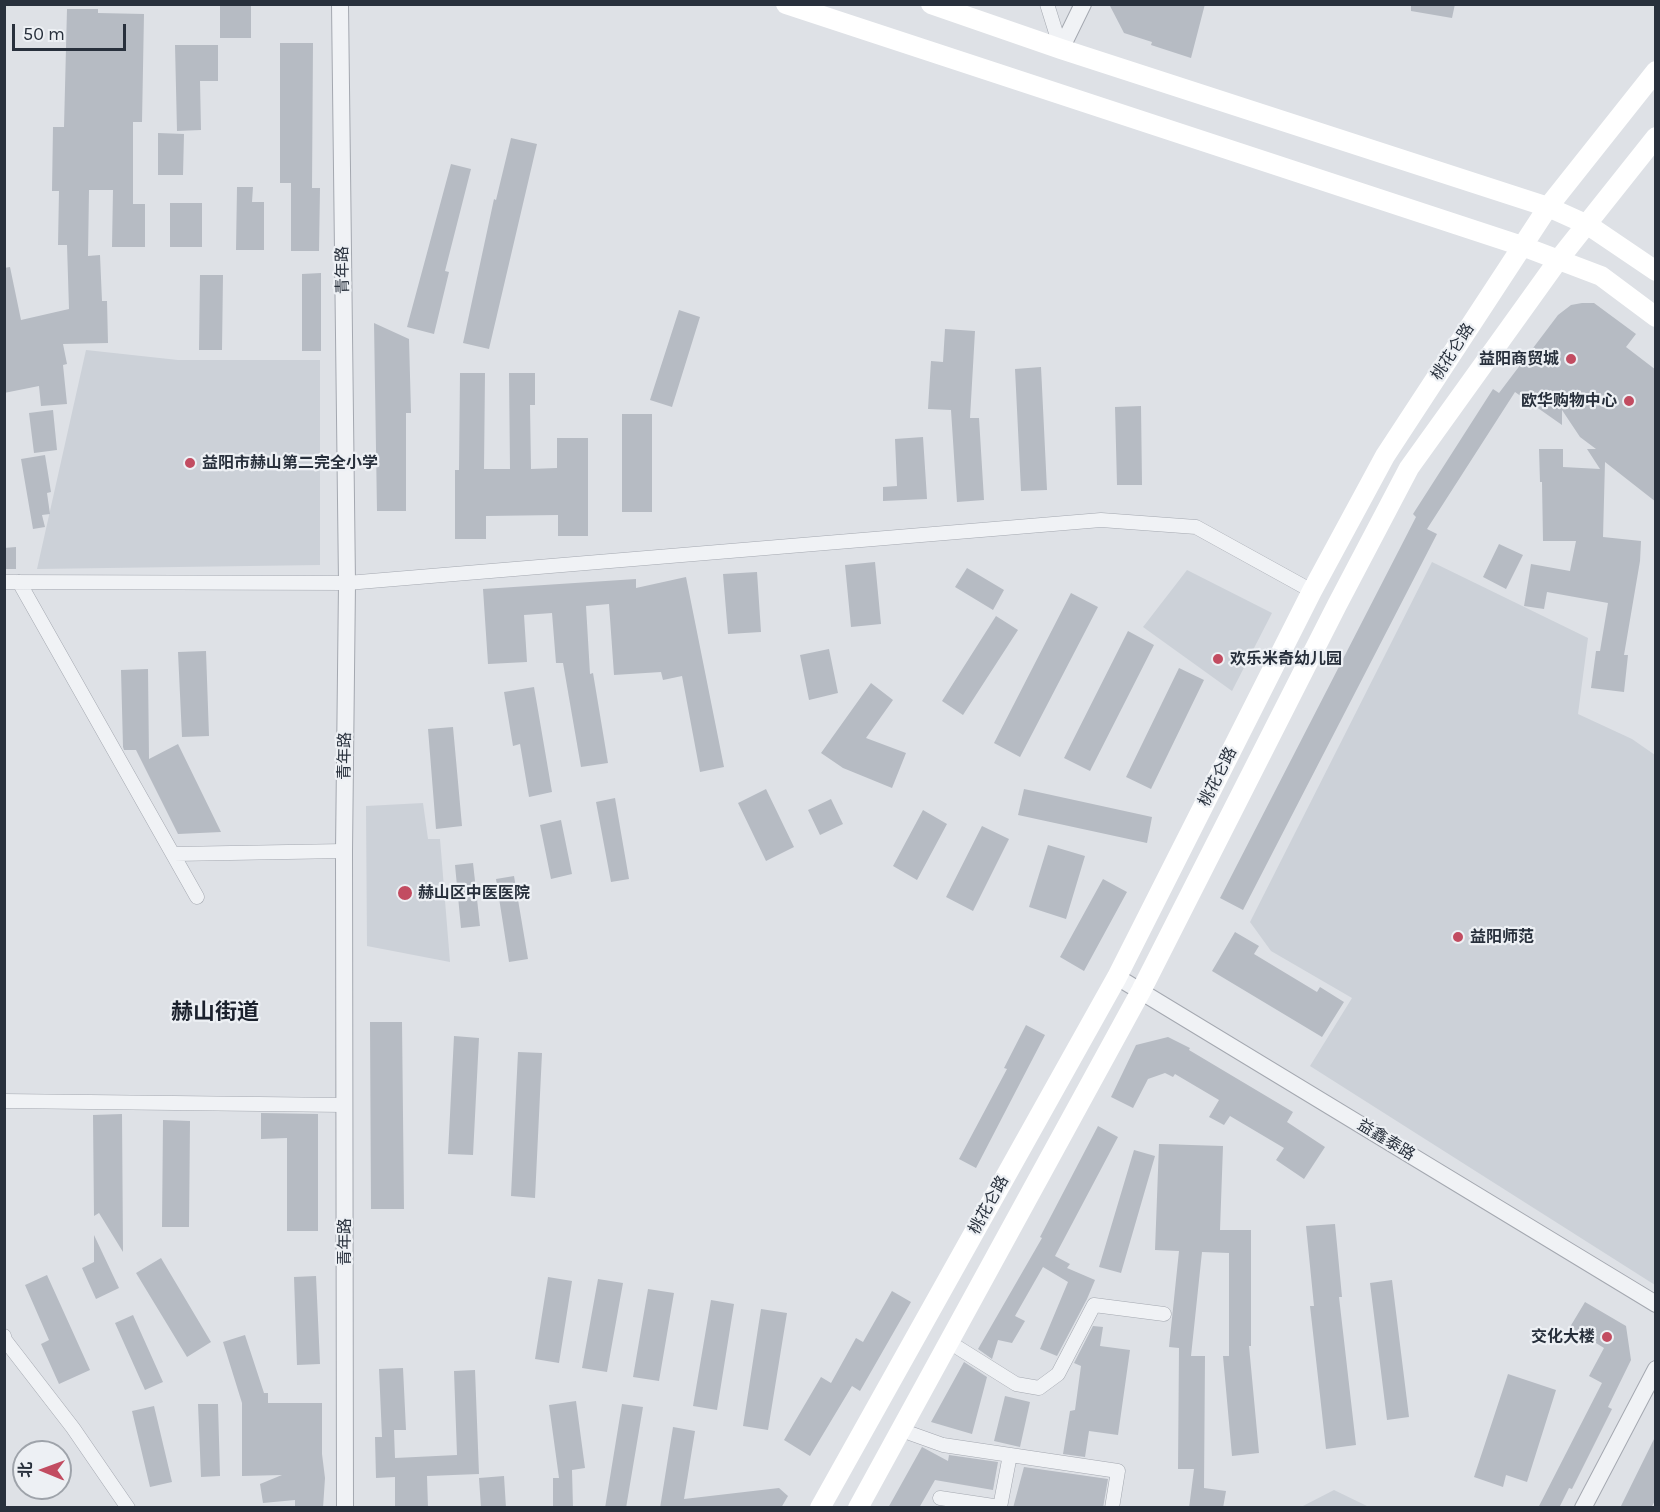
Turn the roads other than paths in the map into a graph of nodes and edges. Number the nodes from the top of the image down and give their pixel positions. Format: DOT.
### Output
graph roads {
  1 [pos="340,4"];
  2 [pos="786,4"];
  3 [pos="931,4"];
  4 [pos="1047,4"];
  5 [pos="1083,4"];
  6 [pos="1061,49"];
  7 [pos="1656,71"];
  8 [pos="1656,137"];
  9 [pos="1548,207"];
  10 [pos="1588,225"];
  11 [pos="1522,246"];
  12 [pos="1559,260"];
  13 [pos="1656,271"];
  14 [pos="1656,317"];
  15 [pos="4,582"];
  16 [pos="19,582"];
  17 [pos="347,583"];
  18 [pos="1312,591"];
  19 [pos="344,851"];
  20 [pos="174,854"];
  21 [pos="197,897"];
  22 [pos="1117,977"];
  23 [pos="1141,991"];
  24 [pos="4,1101"];
  25 [pos="344,1105"];
  26 [pos="1656,1304"];
  27 [pos="1164,1314"];
  28 [pos="5,1338"];
  29 [pos="949,1342"];
  30 [pos="1656,1369"];
  31 [pos="901,1430"];
  32 [pos="1010,1455"];
  33 [pos="940,1498"];
  34 [pos="128,1508"];
  35 [pos="345,1508"];
  36 [pos="820,1508"];
  37 [pos="858,1508"];
  38 [pos="1112,1508"];
  39 [pos="1583,1508"];
  1 -- 17 [label="street, 青年路"];
  2 -- 11 [label="main road"];
  3 -- 6 [label="main road"];
  4 -- 6 [label="street"];
  5 -- 6 [label="street"];
  6 -- 9 [label="main road"];
  7 -- 9 [label="main road, 桃花仑路"];
  8 -- 10 [label="main road, 桃花仑路"];
  9 -- 10 [label="main road"];
  9 -- 11 [label="main road, 桃花仑路"];
  10 -- 12 [label="main road, 桃花仑路"];
  10 -- 13 [label="main road"];
  11 -- 12 [label="main road"];
  11 -- 18 [label="main road, 桃花仑路"];
  12 -- 14 [label="main road"];
  12 -- 23 [label="main road, 桃花仑路"];
  15 -- 16 [label="street"];
  16 -- 17 [label="street"];
  16 -- 20 [label="street"];
  17 -- 18 [label="street"];
  17 -- 19 [label="street, 青年路"];
  18 -- 22 [label="main road, 桃花仑路"];
  19 -- 20 [label="street"];
  19 -- 25 [label="street, 青年路"];
  20 -- 21 [label="street"];
  22 -- 23 [label="street, 益鑫泰路"];
  22 -- 36 [label="main road, 桃花仑路"];
  23 -- 26 [label="street, 益鑫泰路"];
  23 -- 29 [label="main road, 桃花仑路"];
  24 -- 25 [label="street"];
  25 -- 35 [label="street, 青年路"];
  27 -- 29 [label="street"];
  28 -- 34 [label="street"];
  29 -- 31 [label="main road, 桃花仑路"];
  30 -- 39 [label="street"];
  31 -- 32 [label="street"];
  31 -- 37 [label="main road, 桃花仑路"];
  32 -- 33 [label="street"];
  32 -- 38 [label="street"];
}
